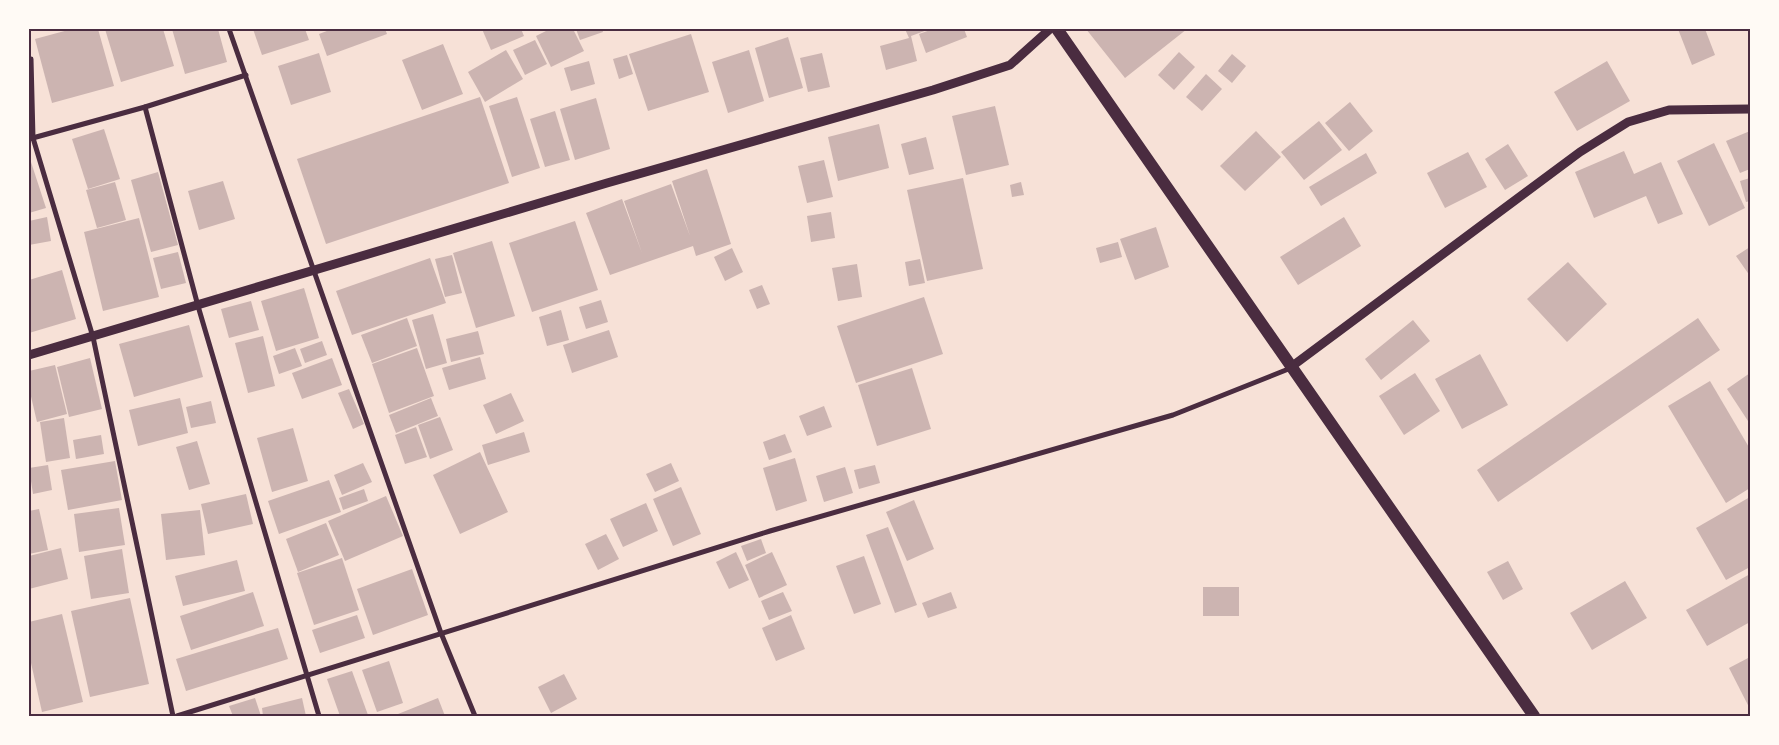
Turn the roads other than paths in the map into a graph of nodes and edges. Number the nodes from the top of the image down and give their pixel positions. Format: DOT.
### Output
graph roads {
  1 [pos="229,29"];
  2 [pos="1050,29"];
  3 [pos="1057,29"];
  4 [pos="31,59"];
  5 [pos="246,75"];
  6 [pos="145,107"];
  7 [pos="1750,109"];
  8 [pos="31,139"];
  9 [pos="313,270"];
  10 [pos="198,306"];
  11 [pos="93,337"];
  12 [pos="29,355"];
  13 [pos="1291,368"];
  14 [pos="441,633"];
  15 [pos="307,677"];
  16 [pos="173,716"];
  17 [pos="177,716"];
  18 [pos="318,716"];
  19 [pos="475,716"];
  20 [pos="1534,716"];
  1 -- 5 [label="street"];
  2 -- 9 [label="street"];
  3 -- 13 [label="main road"];
  4 -- 8 [label="street"];
  5 -- 6 [label="street"];
  5 -- 9 [label="street"];
  6 -- 8 [label="street"];
  6 -- 10 [label="street"];
  7 -- 13 [label="street"];
  8 -- 11 [label="street"];
  9 -- 10 [label="street"];
  9 -- 14 [label="street"];
  10 -- 11 [label="street"];
  10 -- 15 [label="street"];
  11 -- 12 [label="street"];
  11 -- 16 [label="street"];
  13 -- 14 [label="street"];
  13 -- 20 [label="main road"];
  14 -- 15 [label="street"];
  14 -- 19 [label="street"];
  15 -- 17 [label="street"];
  15 -- 18 [label="street"];
}
